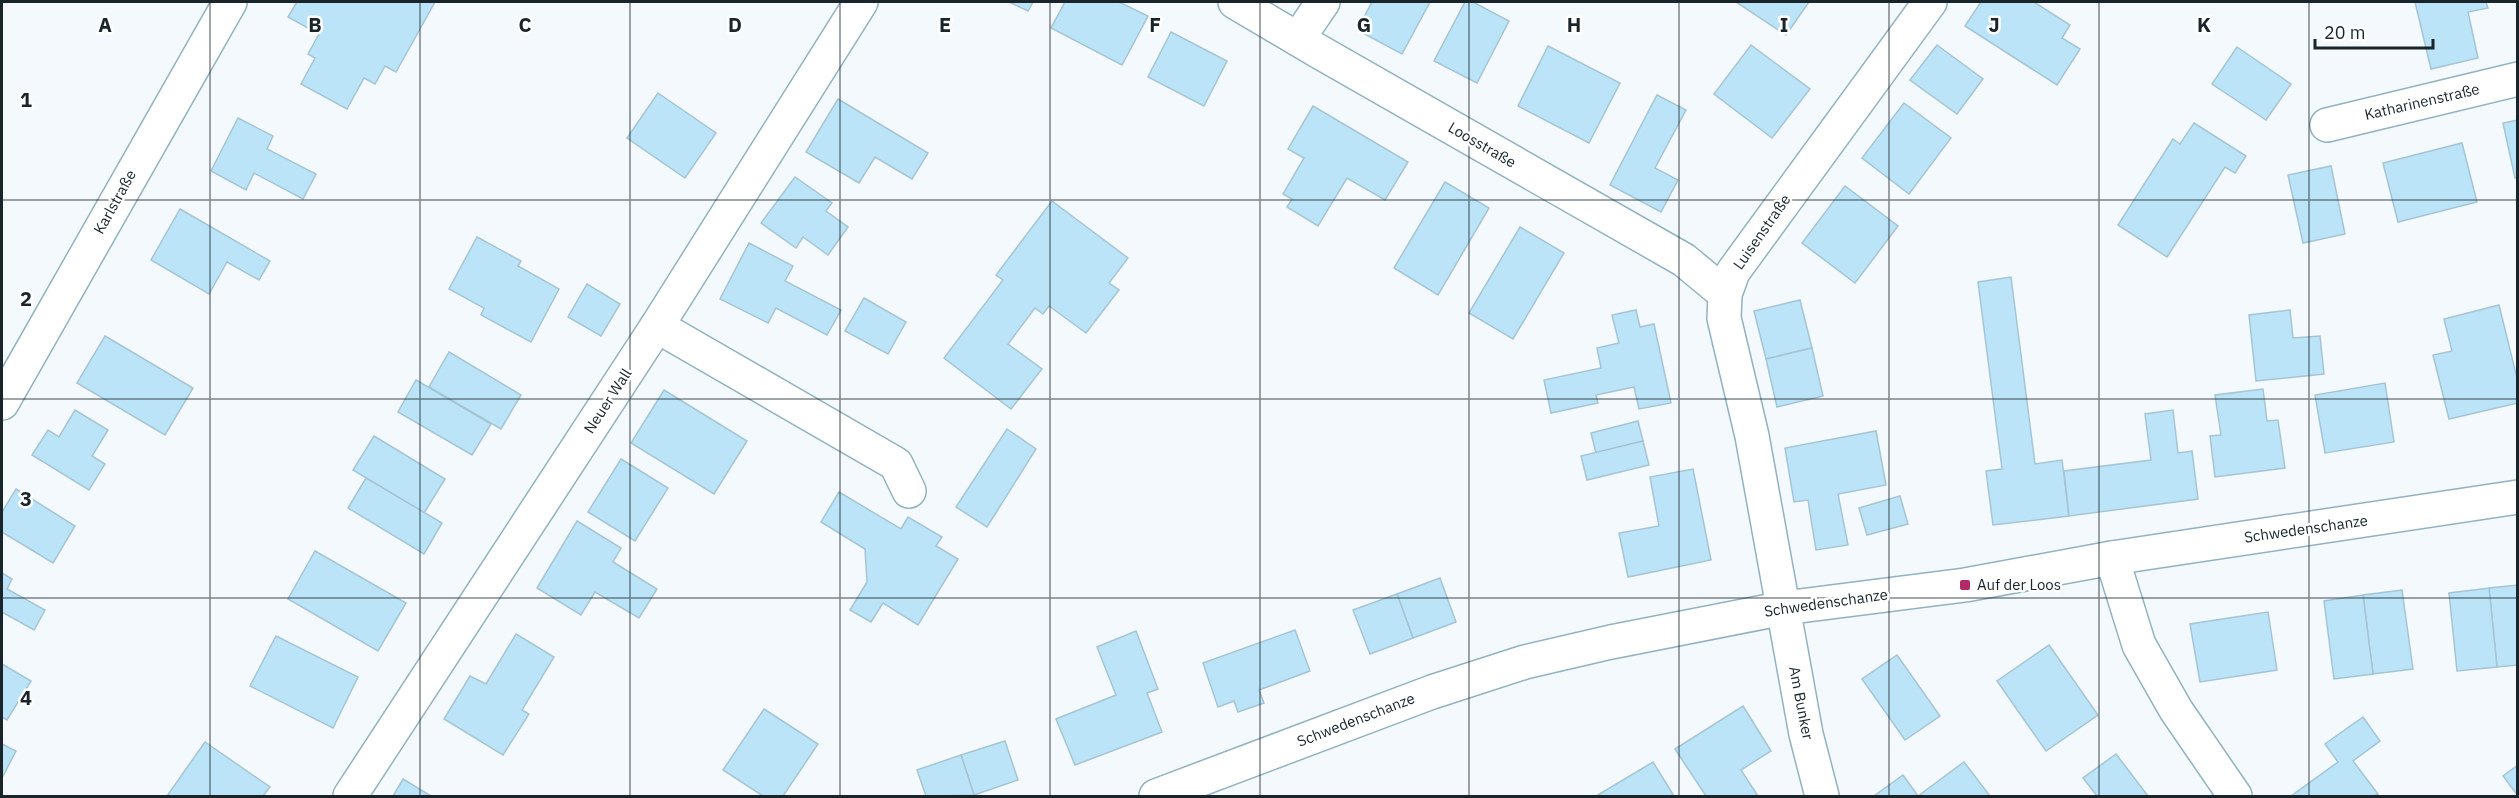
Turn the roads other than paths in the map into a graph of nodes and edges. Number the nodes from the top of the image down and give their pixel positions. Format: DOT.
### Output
graph roads {
  1 [pos="230,2"];
  2 [pos="861,2"];
  3 [pos="1236,2"];
  4 [pos="1323,2"];
  5 [pos="1930,2"];
  6 [pos="1298,39"];
  7 [pos="2517,79"];
  8 [pos="2327,124"];
  9 [pos="1725,294"];
  10 [pos="657,326"];
  11 [pos="2,403"];
  12 [pos="909,491"];
  13 [pos="2517,496"];
  14 [pos="2112,558"];
  15 [pos="1784,608"];
  16 [pos="350,796"];
  17 [pos="1156,796"];
  18 [pos="1822,796"];
  19 [pos="2235,796"];
  1 -- 11 [label="street, Karlstraße"];
  2 -- 10 [label="street, Neuer Wall"];
  3 -- 6 [label="street, Loosstraße"];
  4 -- 6 [label="street"];
  5 -- 9 [label="street, Luisenstraße"];
  6 -- 9 [label="street, Loosstraße"];
  7 -- 8 [label="street, Katharinenstraße"];
  9 -- 15 [label="street, Luisenstraße"];
  10 -- 12 [label="street"];
  10 -- 16 [label="street, Neuer Wall"];
  13 -- 14 [label="street, Schwedenschanze"];
  14 -- 15 [label="street, Schwedenschanze"];
  14 -- 19 [label="street"];
  15 -- 17 [label="street, Schwedenschanze"];
  15 -- 18 [label="street, Am Bunker"];
}
